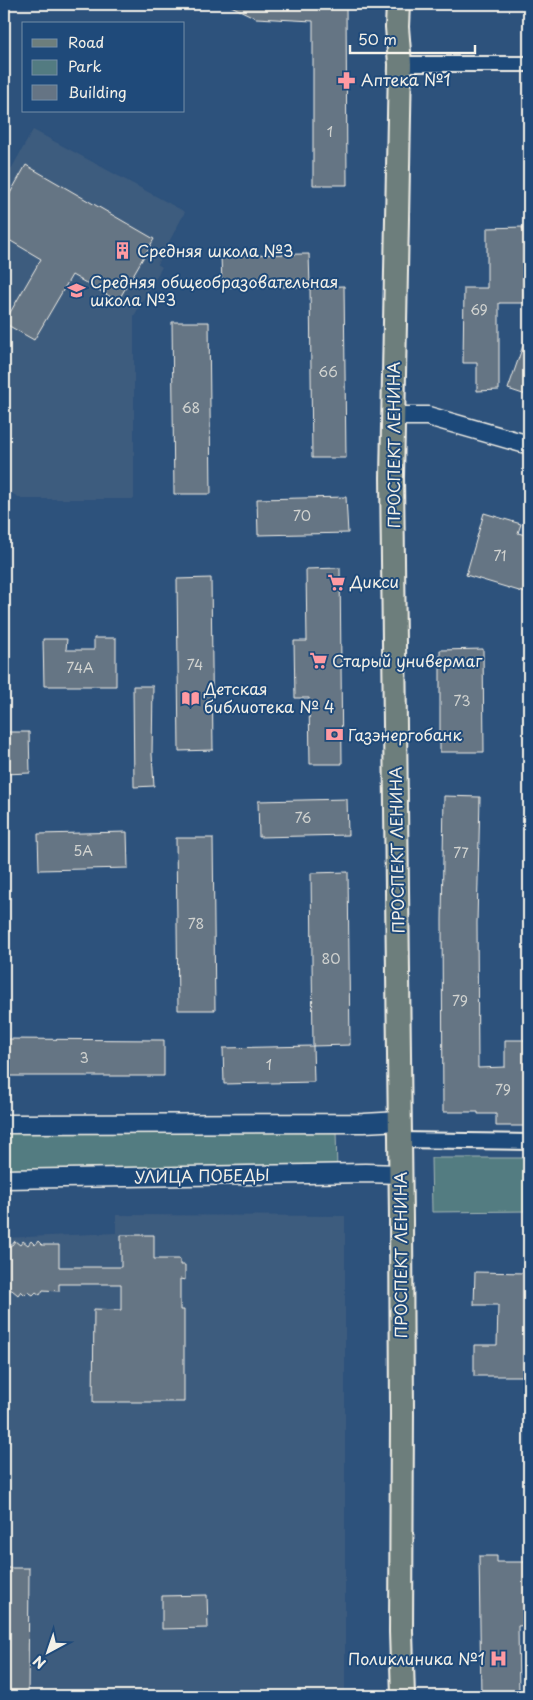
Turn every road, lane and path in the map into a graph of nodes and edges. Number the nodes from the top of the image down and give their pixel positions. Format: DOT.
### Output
graph roads {
  1 [pos="398,4"];
  2 [pos="400,64"];
  3 [pos="529,64"];
  4 [pos="393,416"];
  5 [pos="529,445"];
  6 [pos="4,1124"];
  7 [pos="400,1131"];
  8 [pos="529,1142"];
  9 [pos="400,1174"];
  10 [pos="4,1179"];
  11 [pos="402,1696"];
  1 -- 2 [label="main road, ПРОСПЕКТ ЛЕНИНА"];
  2 -- 3 [label="street"];
  2 -- 4 [label="main road, ПРОСПЕКТ ЛЕНИНА"];
  4 -- 5 [label="street"];
  4 -- 7 [label="main road, ПРОСПЕКТ ЛЕНИНА"];
  6 -- 7 [label="street"];
  7 -- 8 [label="street"];
  7 -- 9 [label="main road, ПРОСПЕКТ ЛЕНИНА"];
  9 -- 10 [label="street, УЛИЦА ПОБЕДЫ"];
  9 -- 11 [label="main road, ПРОСПЕКТ ЛЕНИНА"];
}
